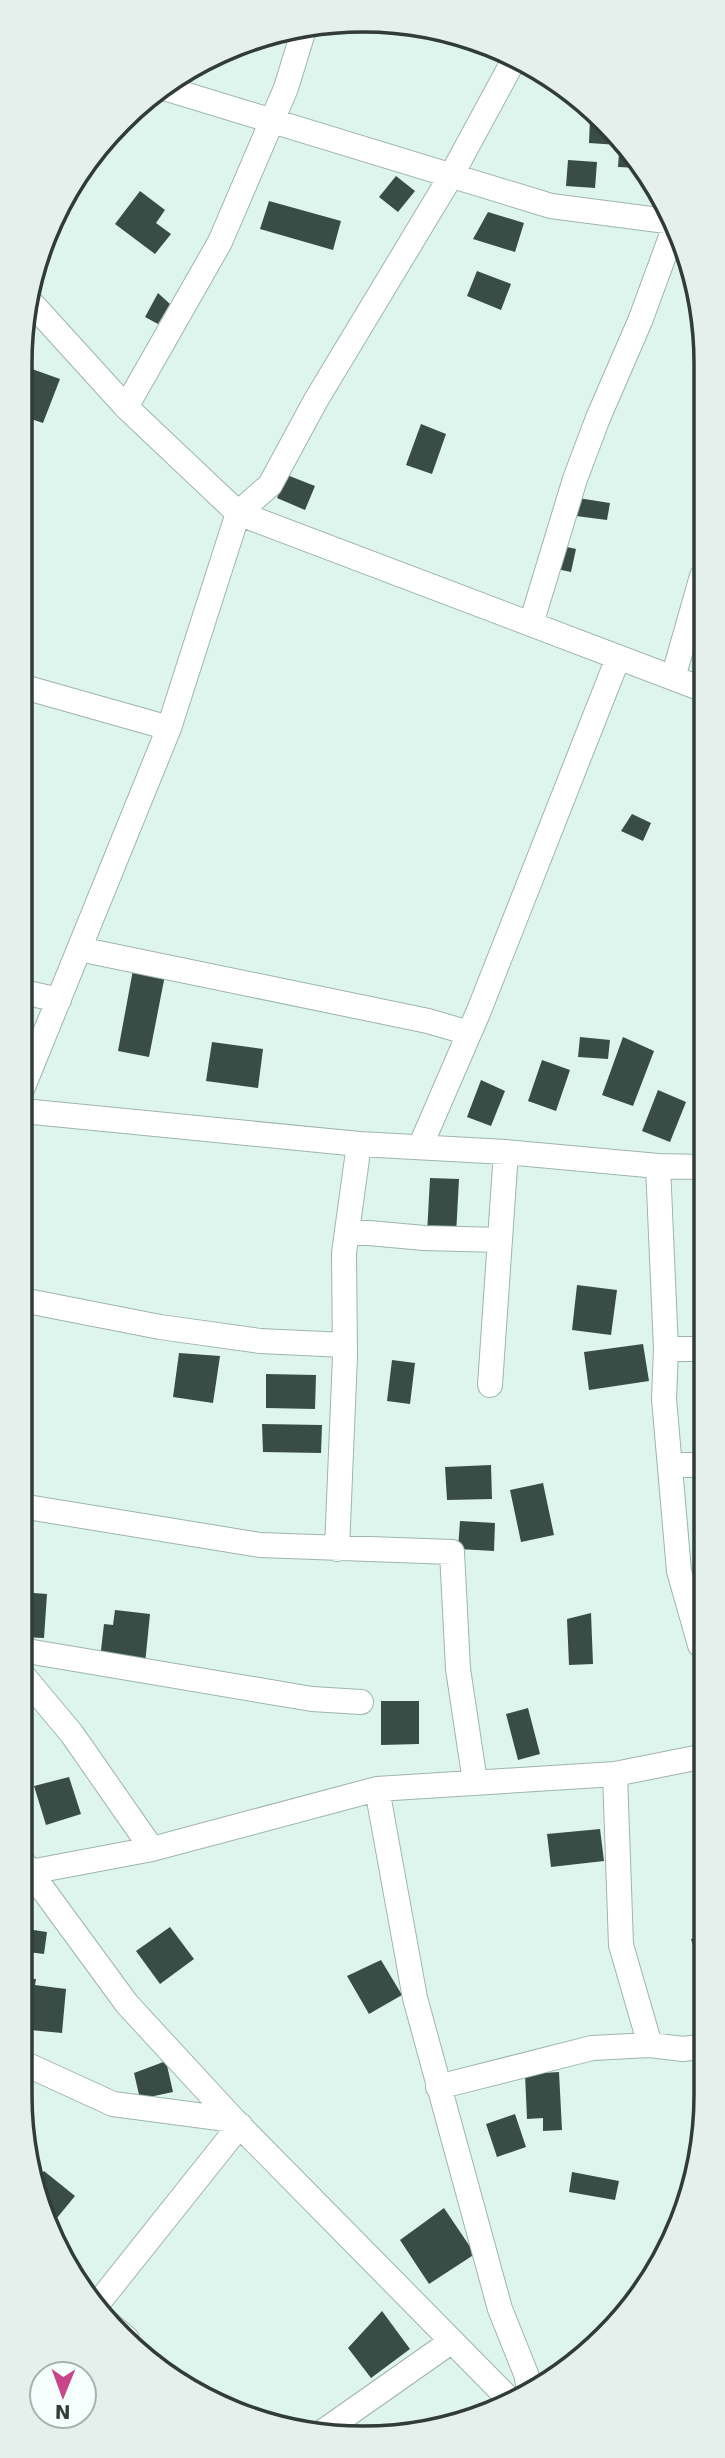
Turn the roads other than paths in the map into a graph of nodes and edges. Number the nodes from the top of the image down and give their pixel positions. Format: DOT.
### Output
graph roads {
  1 [pos="302,37"];
  2 [pos="510,67"];
  3 [pos="174,91"];
  4 [pos="272,120"];
  5 [pos="451,176"];
  6 [pos="662,222"];
  7 [pos="669,238"];
  8 [pos="36,308"];
  9 [pos="126,407"];
  10 [pos="238,513"];
  11 [pos="694,604"];
  12 [pos="531,624"];
  13 [pos="618,657"];
  14 [pos="673,678"];
  15 [pos="694,686"];
  16 [pos="32,689"];
  17 [pos="169,729"];
  18 [pos="79,949"];
  19 [pos="32,994"];
  20 [pos="59,1000"];
  21 [pos="469,1033"];
  22 [pos="32,1065"];
  23 [pos="32,1112"];
  24 [pos="359,1144"];
  25 [pos="420,1147"];
  26 [pos="506,1152"];
  27 [pos="658,1166"];
  28 [pos="694,1167"];
  29 [pos="347,1231"];
  30 [pos="500,1240"];
  31 [pos="32,1302"];
  32 [pos="345,1345"];
  33 [pos="666,1349"];
  34 [pos="694,1349"];
  35 [pos="490,1385"];
  36 [pos="670,1465"];
  37 [pos="694,1465"];
  38 [pos="32,1508"];
  39 [pos="337,1549"];
  40 [pos="694,1624"];
  41 [pos="32,1652"];
  42 [pos="32,1686"];
  43 [pos="361,1702"];
  44 [pos="694,1758"];
  45 [pos="615,1774"];
  46 [pos="475,1782"];
  47 [pos="377,1789"];
  48 [pos="152,1849"];
  49 [pos="32,1864"];
  50 [pos="32,1875"];
  51 [pos="650,2045"];
  52 [pos="694,2048"];
  53 [pos="32,2067"];
  54 [pos="438,2087"];
  55 [pos="237,2123"];
  56 [pos="101,2299"];
  57 [pos="452,2341"];
  58 [pos="528,2382"];
  59 [pos="504,2394"];
  60 [pos="332,2425"];
  1 -- 4 [label="street"];
  2 -- 5 [label="street"];
  3 -- 4 [label="street"];
  4 -- 5 [label="street"];
  4 -- 9 [label="street"];
  5 -- 6 [label="street"];
  5 -- 10 [label="street"];
  7 -- 12 [label="street"];
  8 -- 9 [label="street"];
  9 -- 10 [label="street"];
  10 -- 12 [label="street"];
  10 -- 17 [label="street"];
  11 -- 14 [label="street"];
  12 -- 13 [label="street"];
  13 -- 14 [label="street"];
  13 -- 21 [label="street"];
  14 -- 15 [label="street"];
  16 -- 17 [label="street"];
  17 -- 18 [label="street"];
  18 -- 20 [label="street"];
  18 -- 21 [label="street"];
  19 -- 20 [label="street"];
  20 -- 22 [label="street"];
  21 -- 25 [label="street"];
  23 -- 24 [label="street"];
  24 -- 25 [label="street"];
  24 -- 29 [label="street"];
  25 -- 26 [label="street"];
  26 -- 27 [label="street"];
  26 -- 30 [label="street"];
  27 -- 28 [label="street"];
  27 -- 33 [label="street"];
  29 -- 30 [label="street"];
  29 -- 32 [label="street"];
  30 -- 35 [label="street"];
  31 -- 32 [label="street"];
  32 -- 39 [label="street"];
  33 -- 34 [label="street"];
  33 -- 36 [label="street"];
  36 -- 37 [label="street"];
  36 -- 40 [label="street"];
  38 -- 39 [label="street"];
  39 -- 46 [label="street"];
  41 -- 43 [label="street"];
  42 -- 48 [label="street"];
  44 -- 45 [label="street"];
  45 -- 46 [label="street"];
  45 -- 51 [label="street"];
  46 -- 47 [label="street"];
  47 -- 48 [label="street"];
  47 -- 54 [label="street"];
  48 -- 49 [label="street"];
  50 -- 55 [label="street"];
  51 -- 52 [label="street"];
  51 -- 54 [label="street"];
  53 -- 55 [label="street"];
  54 -- 58 [label="street"];
  55 -- 56 [label="street"];
  55 -- 57 [label="street"];
  57 -- 59 [label="street"];
  57 -- 60 [label="street"];
}
